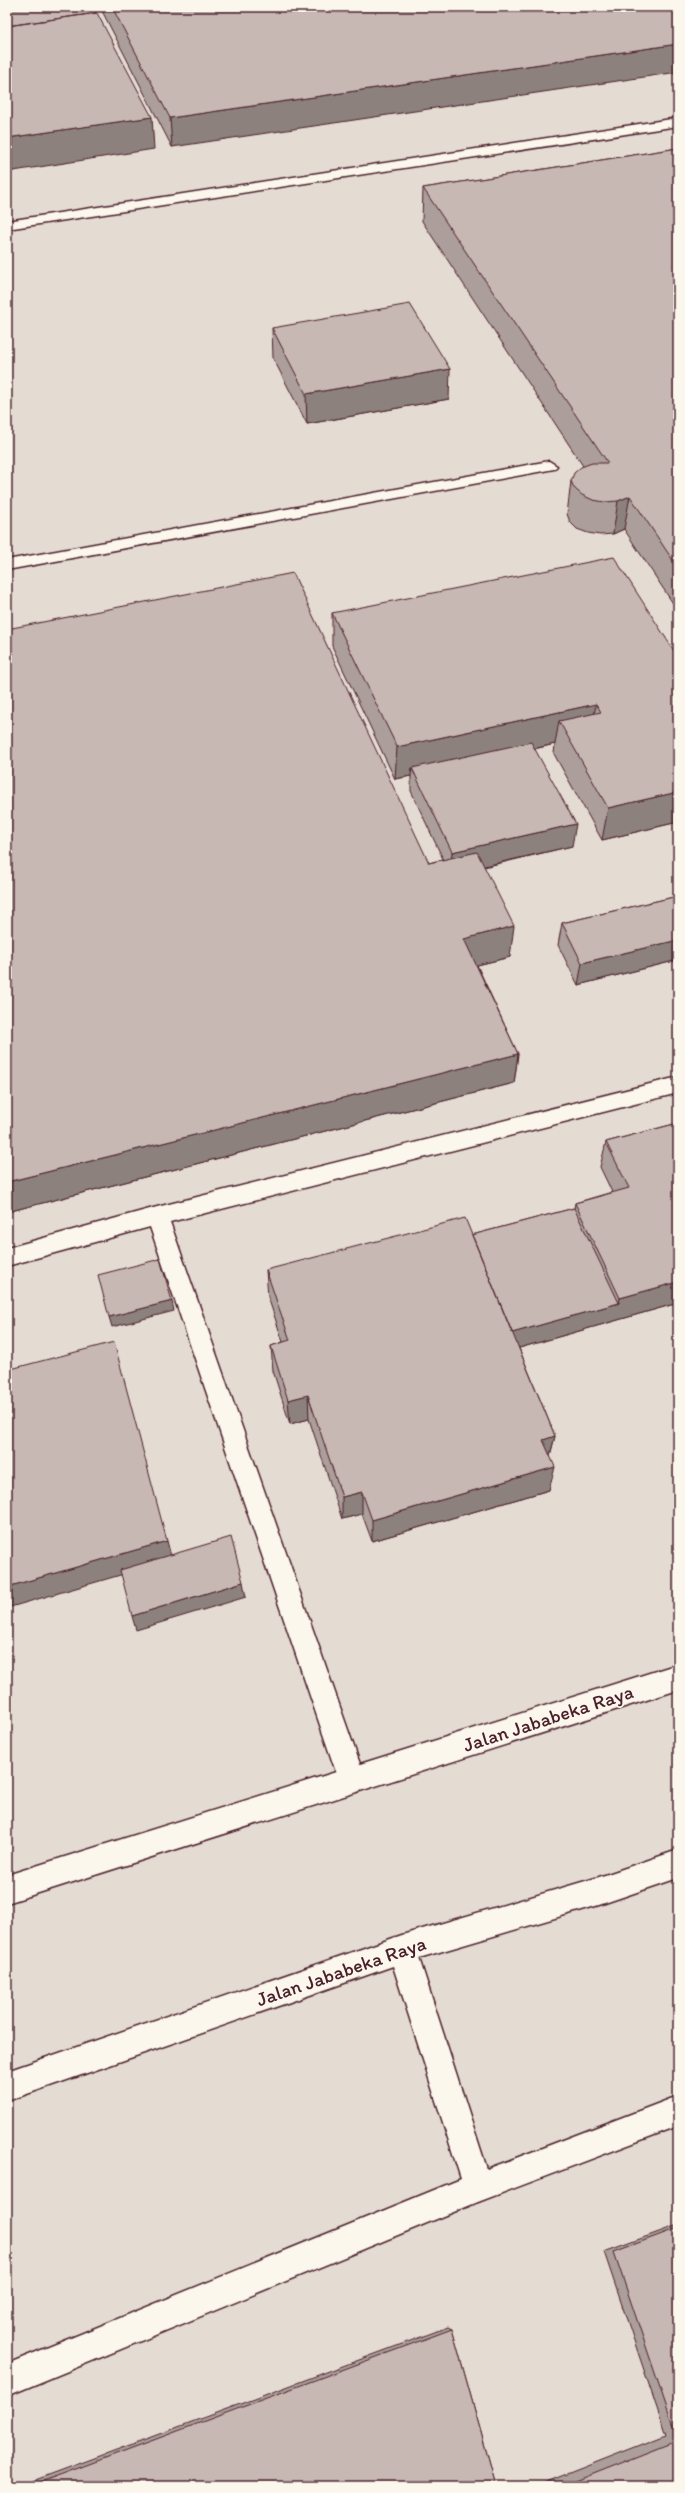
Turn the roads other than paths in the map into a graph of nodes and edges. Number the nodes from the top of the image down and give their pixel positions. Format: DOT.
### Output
graph roads {
  1 [pos="678,122"];
  2 [pos="7,226"];
  3 [pos="549,466"];
  4 [pos="7,565"];
  5 [pos="678,1085"];
  6 [pos="157,1216"];
  7 [pos="7,1257"];
  8 [pos="678,1677"];
  9 [pos="352,1779"];
  10 [pos="678,1864"];
  11 [pos="7,1889"];
  12 [pos="402,1949"];
  13 [pos="7,2086"];
  14 [pos="678,2111"];
  15 [pos="478,2187"];
  16 [pos="7,2380"];
  1 -- 2 [label="street"];
  3 -- 4 [label="street"];
  5 -- 6 [label="street"];
  6 -- 7 [label="street"];
  6 -- 9 [label="street"];
  8 -- 9 [label="street, Jalan Jababeka Raya"];
  9 -- 11 [label="street, Jalan Jababeka Raya"];
  10 -- 12 [label="street, Jalan Jababeka Raya"];
  12 -- 13 [label="street, Jalan Jababeka Raya"];
  12 -- 15 [label="street"];
  14 -- 15 [label="street"];
  15 -- 16 [label="street"];
}
